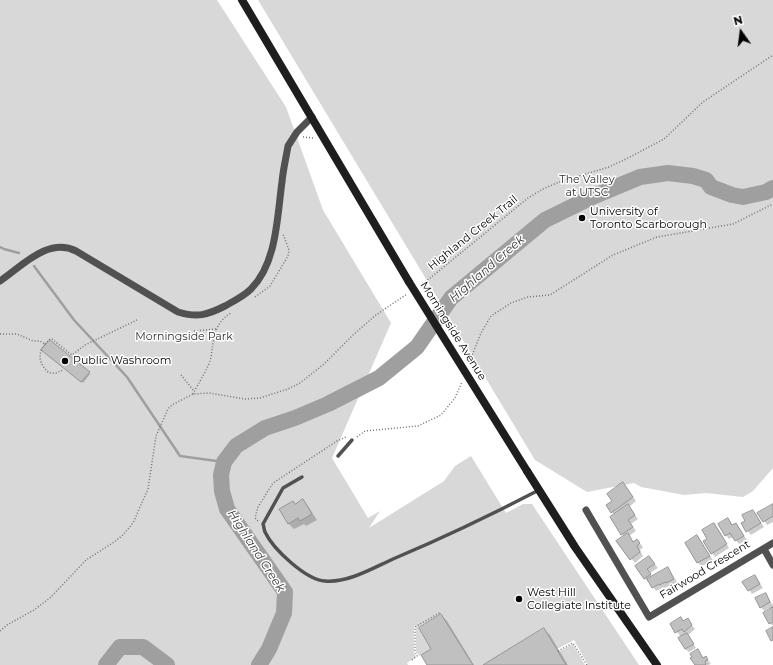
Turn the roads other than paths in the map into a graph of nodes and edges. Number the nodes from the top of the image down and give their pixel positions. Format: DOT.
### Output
graph roads {
  1 [pos="242,0"];
  2 [pos="312,117"];
  3 [pos="0,281"];
  4 [pos="352,440"];
  5 [pos="338,456"];
  6 [pos="302,478"];
  7 [pos="539,490"];
  8 [pos="586,510"];
  9 [pos="773,543"];
  10 [pos="764,549"];
  11 [pos="773,564"];
  12 [pos="657,665"];
  1 -- 2 [label="main road, Morningside Avenue"];
  2 -- 3 [label="street"];
  2 -- 7 [label="main road, Morningside Avenue, bridge"];
  4 -- 5 [label="lane"];
  6 -- 7 [label="lane"];
  7 -- 12 [label="main road, Morningside Avenue"];
  8 -- 10 [label="street, Fairwood Crescent"];
  9 -- 10 [label="street, Fairwood Crescent"];
  10 -- 11 [label="street"];
}
